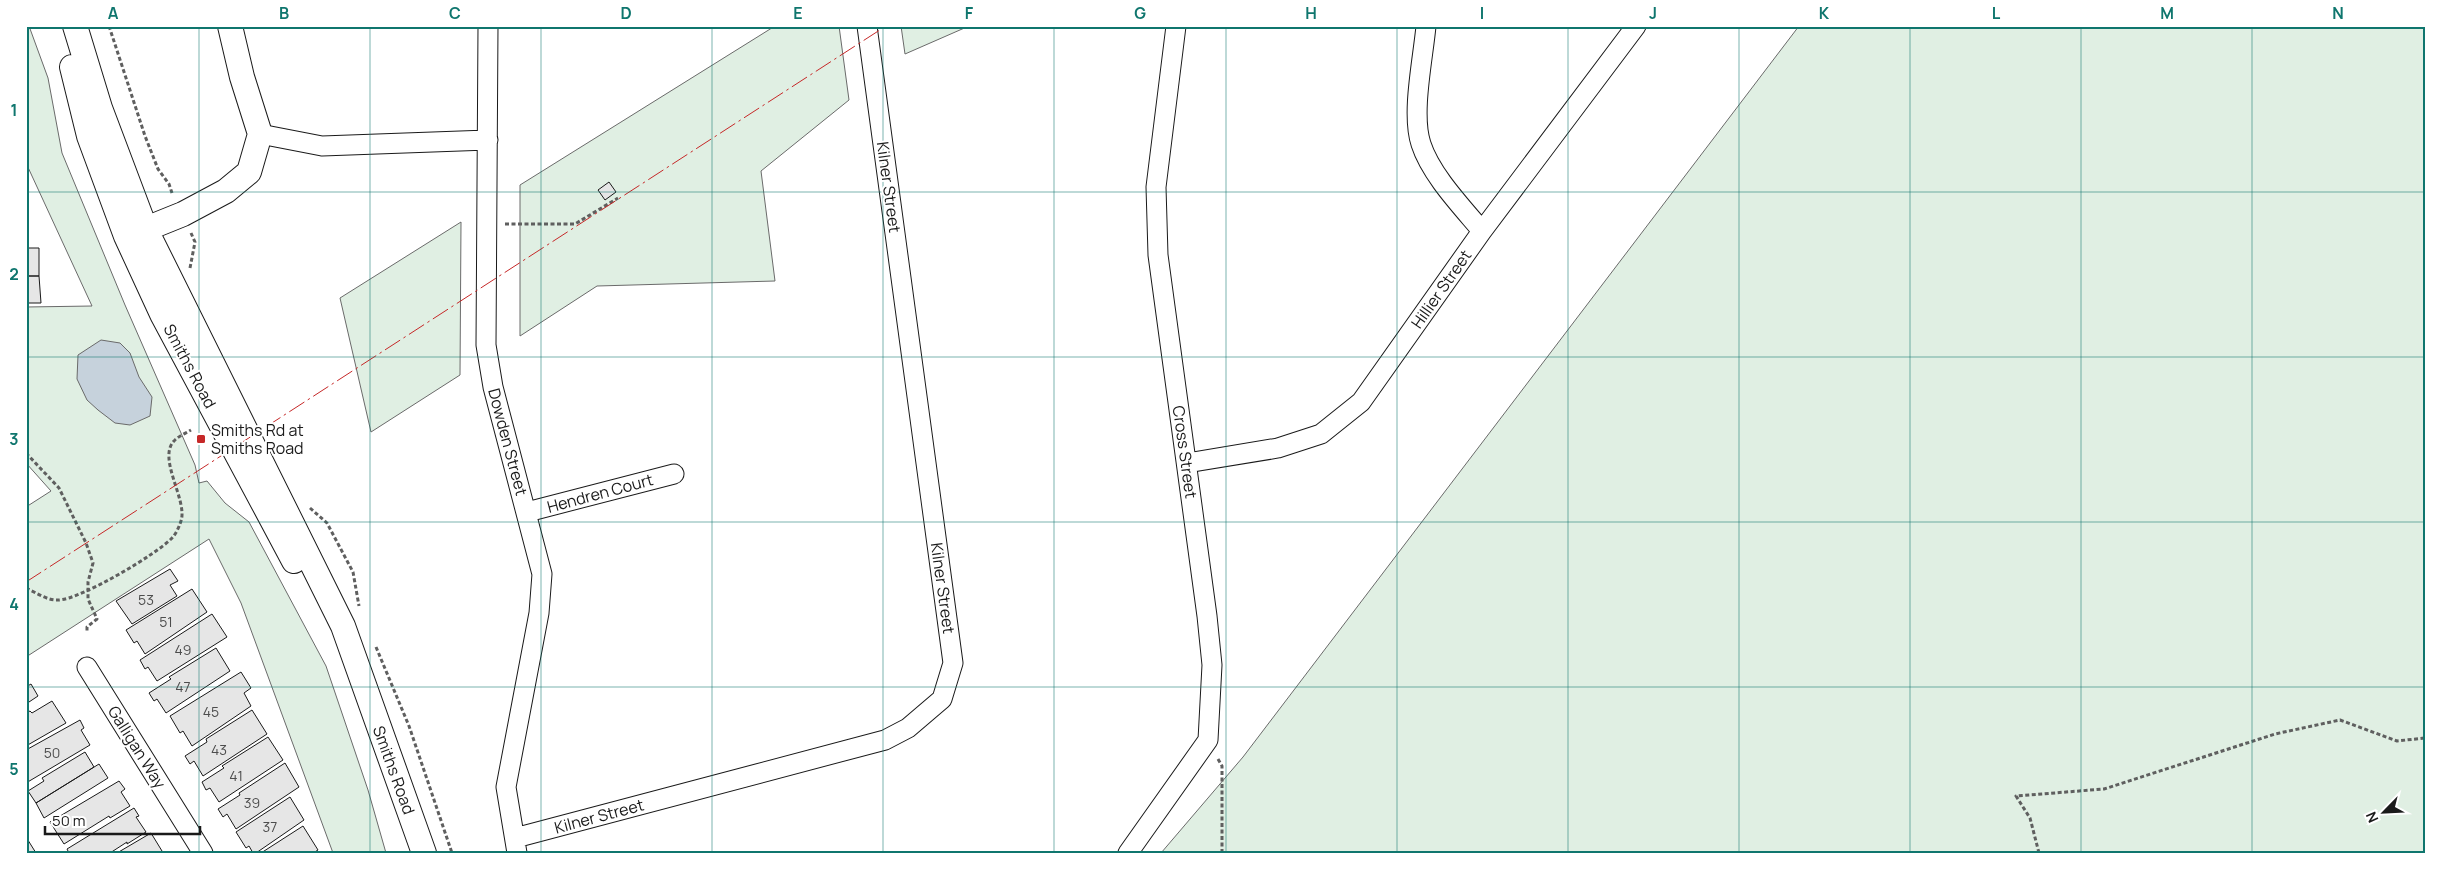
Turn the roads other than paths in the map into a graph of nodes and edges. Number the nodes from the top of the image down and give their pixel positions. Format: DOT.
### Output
graph roads {
  1 [pos="61,26"];
  2 [pos="75,26"];
  3 [pos="230,26"];
  4 [pos="488,26"];
  5 [pos="867,26"];
  6 [pos="1176,26"];
  7 [pos="1426,26"];
  8 [pos="1636,26"];
  9 [pos="260,134"];
  10 [pos="488,140"];
  11 [pos="1482,231"];
  12 [pos="136,233"];
  13 [pos="1187,463"];
  14 [pos="674,474"];
  15 [pos="526,512"];
  16 [pos="87,667"];
  17 [pos="516,845"];
  18 [pos="204,853"];
  19 [pos="424,853"];
  20 [pos="1128,853"];
  1 -- 12 [label="street, Smiths Road"];
  2 -- 12 [label="street, Smiths Road"];
  3 -- 9 [label="street"];
  4 -- 10 [label="street, Dowden Street"];
  5 -- 17 [label="street, Kilner Street"];
  6 -- 13 [label="street, Cross Street"];
  7 -- 11 [label="street"];
  8 -- 11 [label="street, Hillier Street"];
  9 -- 10 [label="street"];
  9 -- 12 [label="street"];
  10 -- 15 [label="street, Dowden Street"];
  11 -- 13 [label="street, Hillier Street"];
  12 -- 19 [label="street, Smiths Road"];
  13 -- 20 [label="street, Cross Street"];
  14 -- 15 [label="street, Hendren Court"];
  15 -- 17 [label="street, Dowden Street"];
  16 -- 18 [label="street, Galligan Way"];
}
